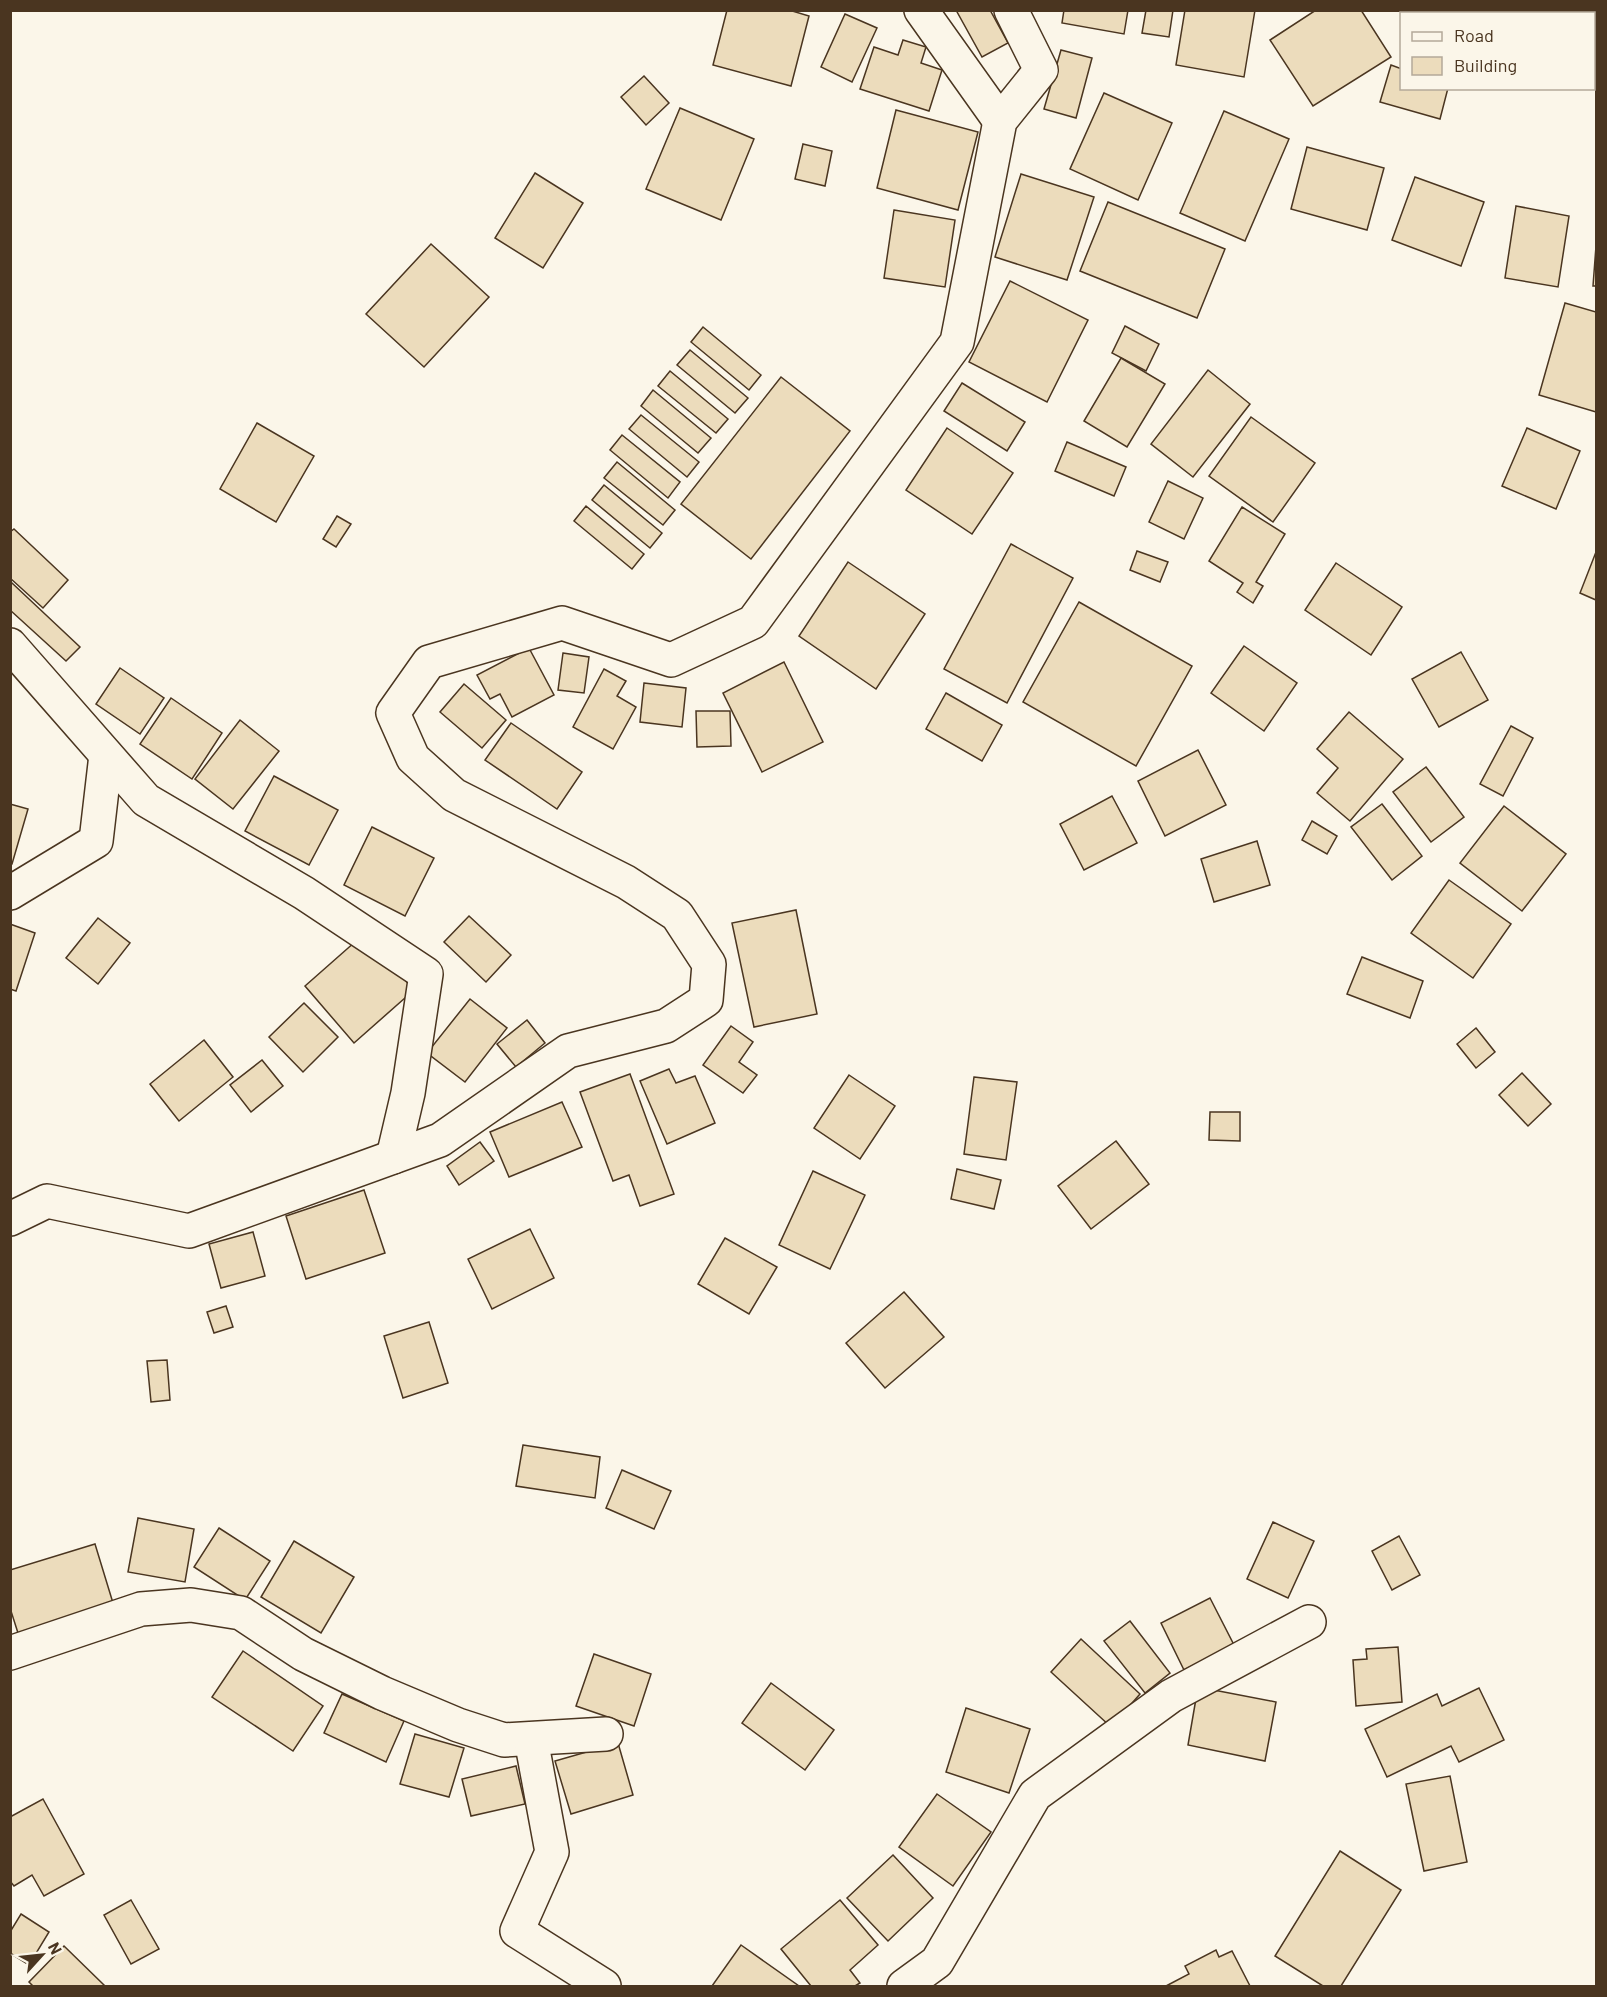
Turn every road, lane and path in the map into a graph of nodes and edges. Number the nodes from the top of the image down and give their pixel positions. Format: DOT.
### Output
graph roads {
  1 [pos="921,10"];
  2 [pos="1011,10"];
  3 [pos="1000,121"];
  4 [pos="10,645"];
  5 [pos="106,754"];
  6 [pos="10,893"];
  7 [pos="393,1157"];
  8 [pos="10,1219"];
  9 [pos="1309,1622"];
  10 [pos="10,1653"];
  11 [pos="606,1734"];
  12 [pos="531,1739"];
  13 [pos="604,1986"];
  14 [pos="904,1986"];
  1 -- 3 [label="street"];
  2 -- 3 [label="street"];
  3 -- 7 [label="street"];
  4 -- 5 [label="street"];
  5 -- 6 [label="street"];
  5 -- 7 [label="street"];
  7 -- 8 [label="street"];
  9 -- 14 [label="street"];
  10 -- 12 [label="street"];
  11 -- 12 [label="street"];
  12 -- 13 [label="street"];
}
